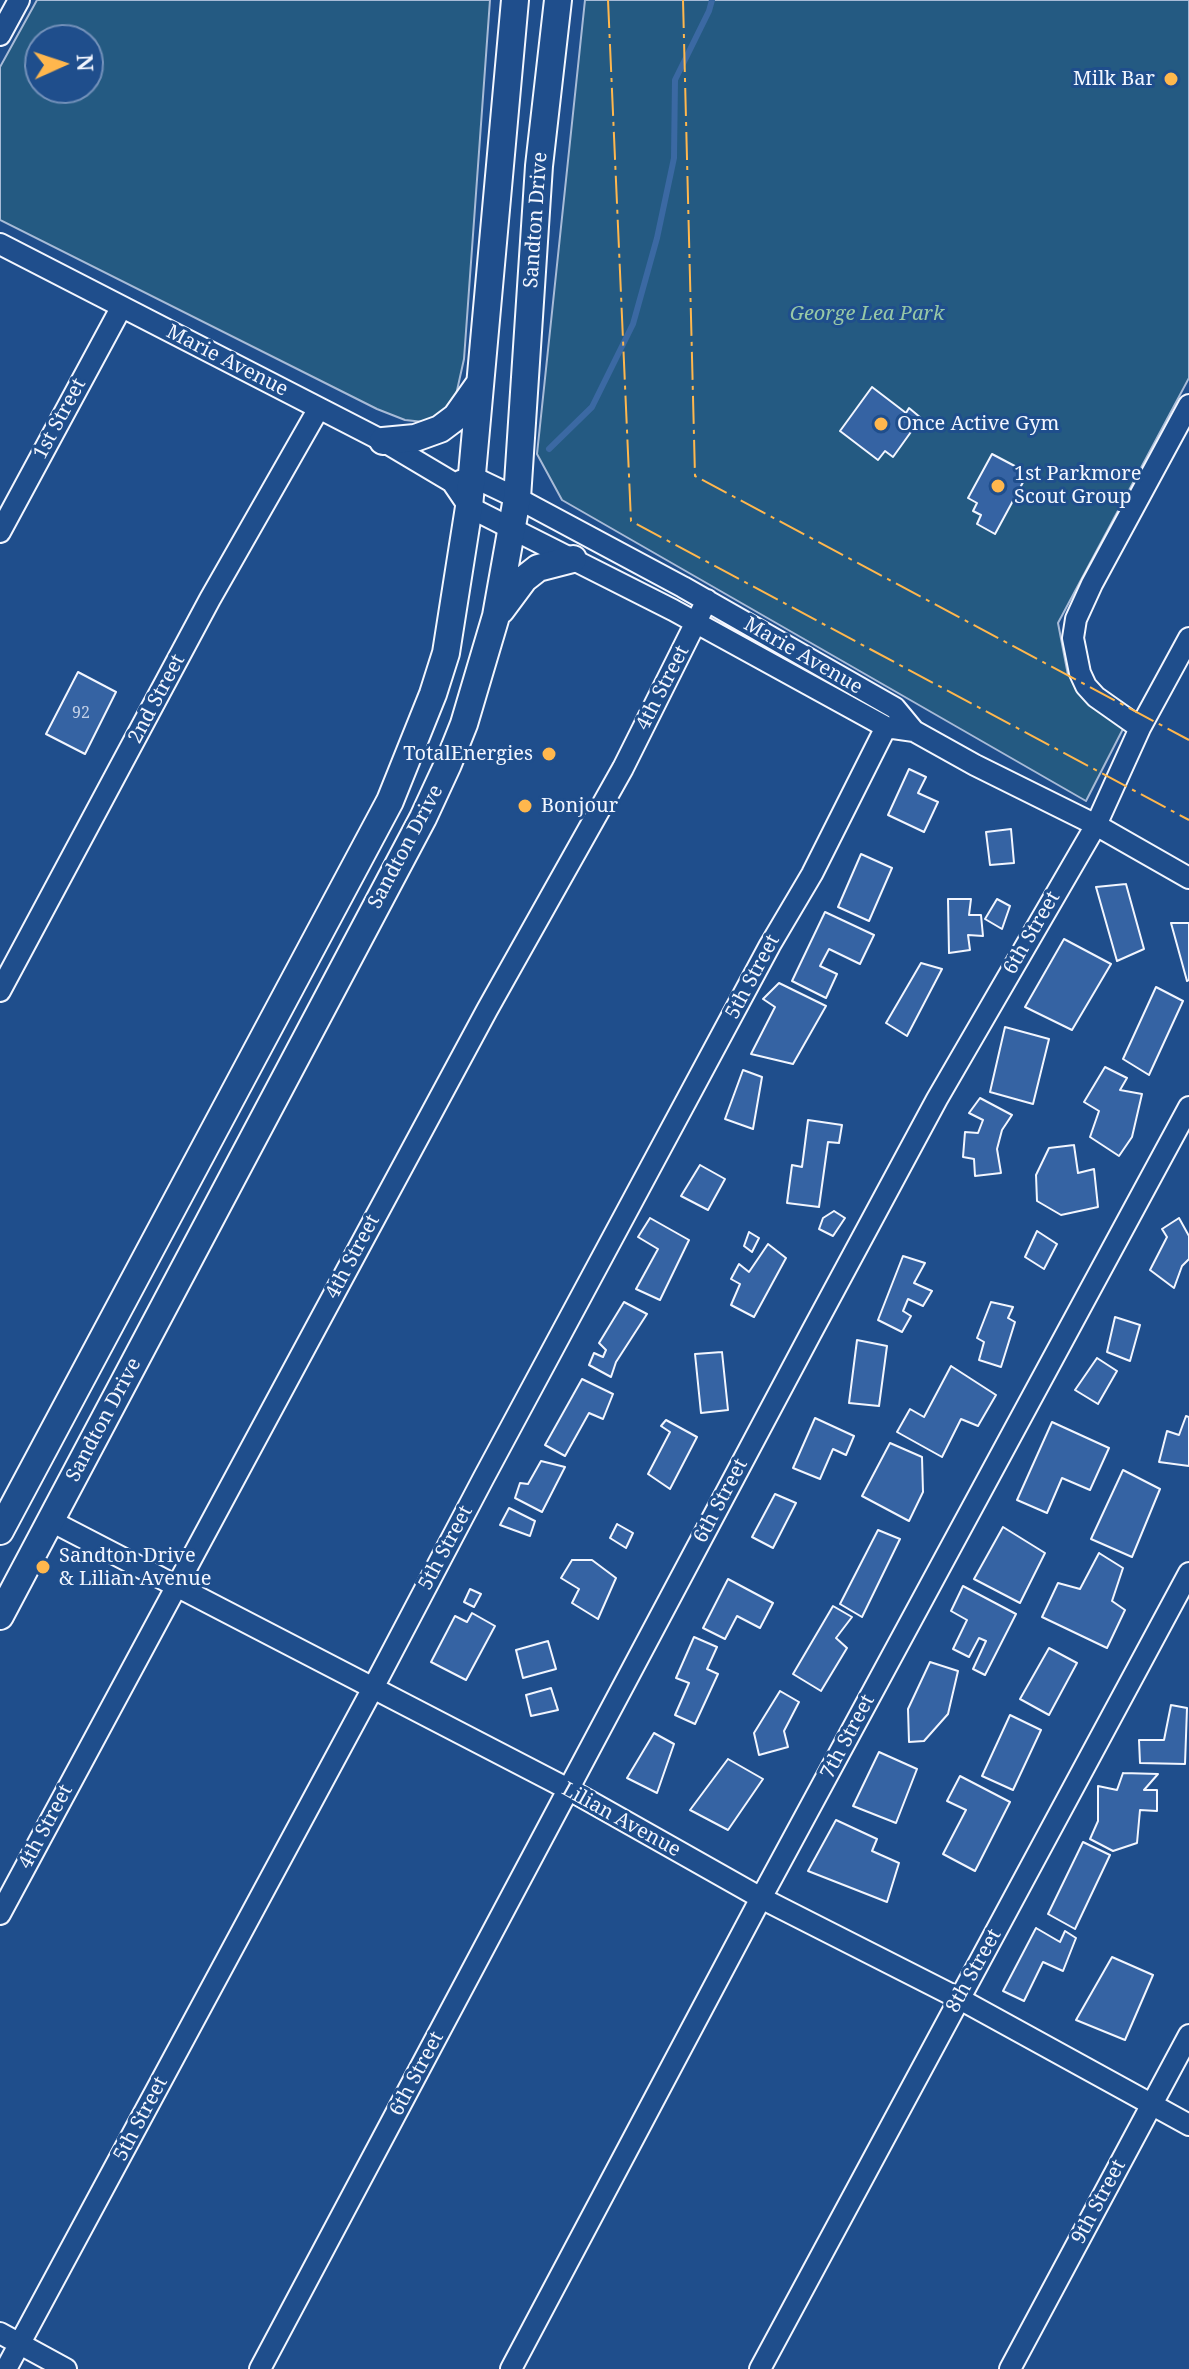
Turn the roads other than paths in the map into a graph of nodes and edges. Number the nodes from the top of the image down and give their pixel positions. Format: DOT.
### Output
graph roads {
  1 [pos="19,0"];
  2 [pos="515,0"];
  3 [pos="558,0"];
  4 [pos="0,35"];
  5 [pos="0,244"];
  6 [pos="121,308"];
  7 [pos="481,382"];
  8 [pos="1189,405"];
  9 [pos="319,408"];
  10 [pos="383,441"];
  11 [pos="462,480"];
  12 [pos="517,498"];
  13 [pos="469,507"];
  14 [pos="513,528"];
  15 [pos="0,532"];
  16 [pos="573,559"];
  17 [pos="707,600"];
  18 [pos="496,616"];
  19 [pos="696,623"];
  20 [pos="1189,638"];
  21 [pos="886,727"];
  22 [pos="1140,728"];
  23 [pos="914,731"];
  24 [pos="1096,825"];
  25 [pos="1189,878"];
  26 [pos="0,991"];
  27 [pos="1189,1107"];
  28 [pos="9,1492"];
  29 [pos="51,1521"];
  30 [pos="0,1531"];
  31 [pos="1189,1573"];
  32 [pos="177,1585"];
  33 [pos="0,1616"];
  34 [pos="373,1688"];
  35 [pos="568,1789"];
  36 [pos="761,1898"];
  37 [pos="0,1914"];
  38 [pos="958,1998"];
  39 [pos="1189,2035"];
  40 [pos="1151,2105"];
  41 [pos="1189,2125"];
  42 [pos="0,2333"];
  43 [pos="19,2344"];
  44 [pos="6,2369"];
  45 [pos="66,2369"];
  46 [pos="260,2369"];
  47 [pos="511,2369"];
  48 [pos="760,2369"];
  49 [pos="1010,2369"];
  1 -- 4 [label="street"];
  2 -- 7 [label="main road, Sandton Drive"];
  3 -- 12 [label="main road, Sandton Drive"];
  5 -- 6 [label="street, Marie Avenue"];
  6 -- 9 [label="street, Marie Avenue"];
  6 -- 15 [label="street, 1st Street"];
  7 -- 10 [label="main road"];
  7 -- 11 [label="main road, Sandton Drive"];
  8 -- 22 [label="street"];
  9 -- 10 [label="street, Marie Avenue"];
  9 -- 26 [label="street, 2nd Street"];
  10 -- 11 [label="street, Marie Avenue"];
  11 -- 12 [label="street, Marie Avenue"];
  11 -- 13 [label="main road, Sandton Drive"];
  12 -- 14 [label="main road, Sandton Drive"];
  12 -- 17 [label="street, Marie Avenue"];
  13 -- 14 [label="street, Marie Avenue"];
  13 -- 28 [label="main road, Sandton Drive"];
  14 -- 16 [label="street, Marie Avenue"];
  14 -- 18 [label="main road, Sandton Drive"];
  16 -- 18 [label="main road"];
  16 -- 19 [label="street, Marie Avenue"];
  17 -- 19 [label="street, 4th Street"];
  17 -- 23 [label="street, Marie Avenue"];
  18 -- 29 [label="main road, Sandton Drive"];
  19 -- 21 [label="street, Marie Avenue"];
  19 -- 32 [label="street, 4th Street"];
  20 -- 22 [label="street, 6th Street"];
  21 -- 23 [label="street, Marie Avenue"];
  21 -- 34 [label="street, 5th Street"];
  22 -- 24 [label="street, 6th Street"];
  23 -- 24 [label="street, Marie Avenue"];
  24 -- 25 [label="street, Marie Avenue"];
  24 -- 35 [label="street, 6th Street"];
  27 -- 36 [label="street, 7th Street"];
  28 -- 30 [label="main road, Sandton Drive"];
  29 -- 32 [label="street, Lilian Avenue"];
  29 -- 33 [label="main road, Sandton Drive"];
  31 -- 38 [label="street, 8th Street"];
  32 -- 34 [label="street, Lilian Avenue"];
  32 -- 37 [label="street, 4th Street"];
  34 -- 35 [label="street, Lilian Avenue"];
  34 -- 43 [label="street, 5th Street"];
  35 -- 36 [label="street, Lilian Avenue"];
  35 -- 46 [label="street, 6th Street"];
  36 -- 38 [label="street, Lilian Avenue"];
  36 -- 47 [label="street, 7th Street"];
  38 -- 40 [label="street, Lilian Avenue"];
  38 -- 48 [label="street, 8th Street"];
  39 -- 40 [label="street, 9th Street"];
  40 -- 41 [label="street, Lilian Avenue"];
  40 -- 49 [label="street, 9th Street"];
  42 -- 43 [label="street"];
  43 -- 44 [label="street, 5th Street"];
  43 -- 45 [label="street"];
}
